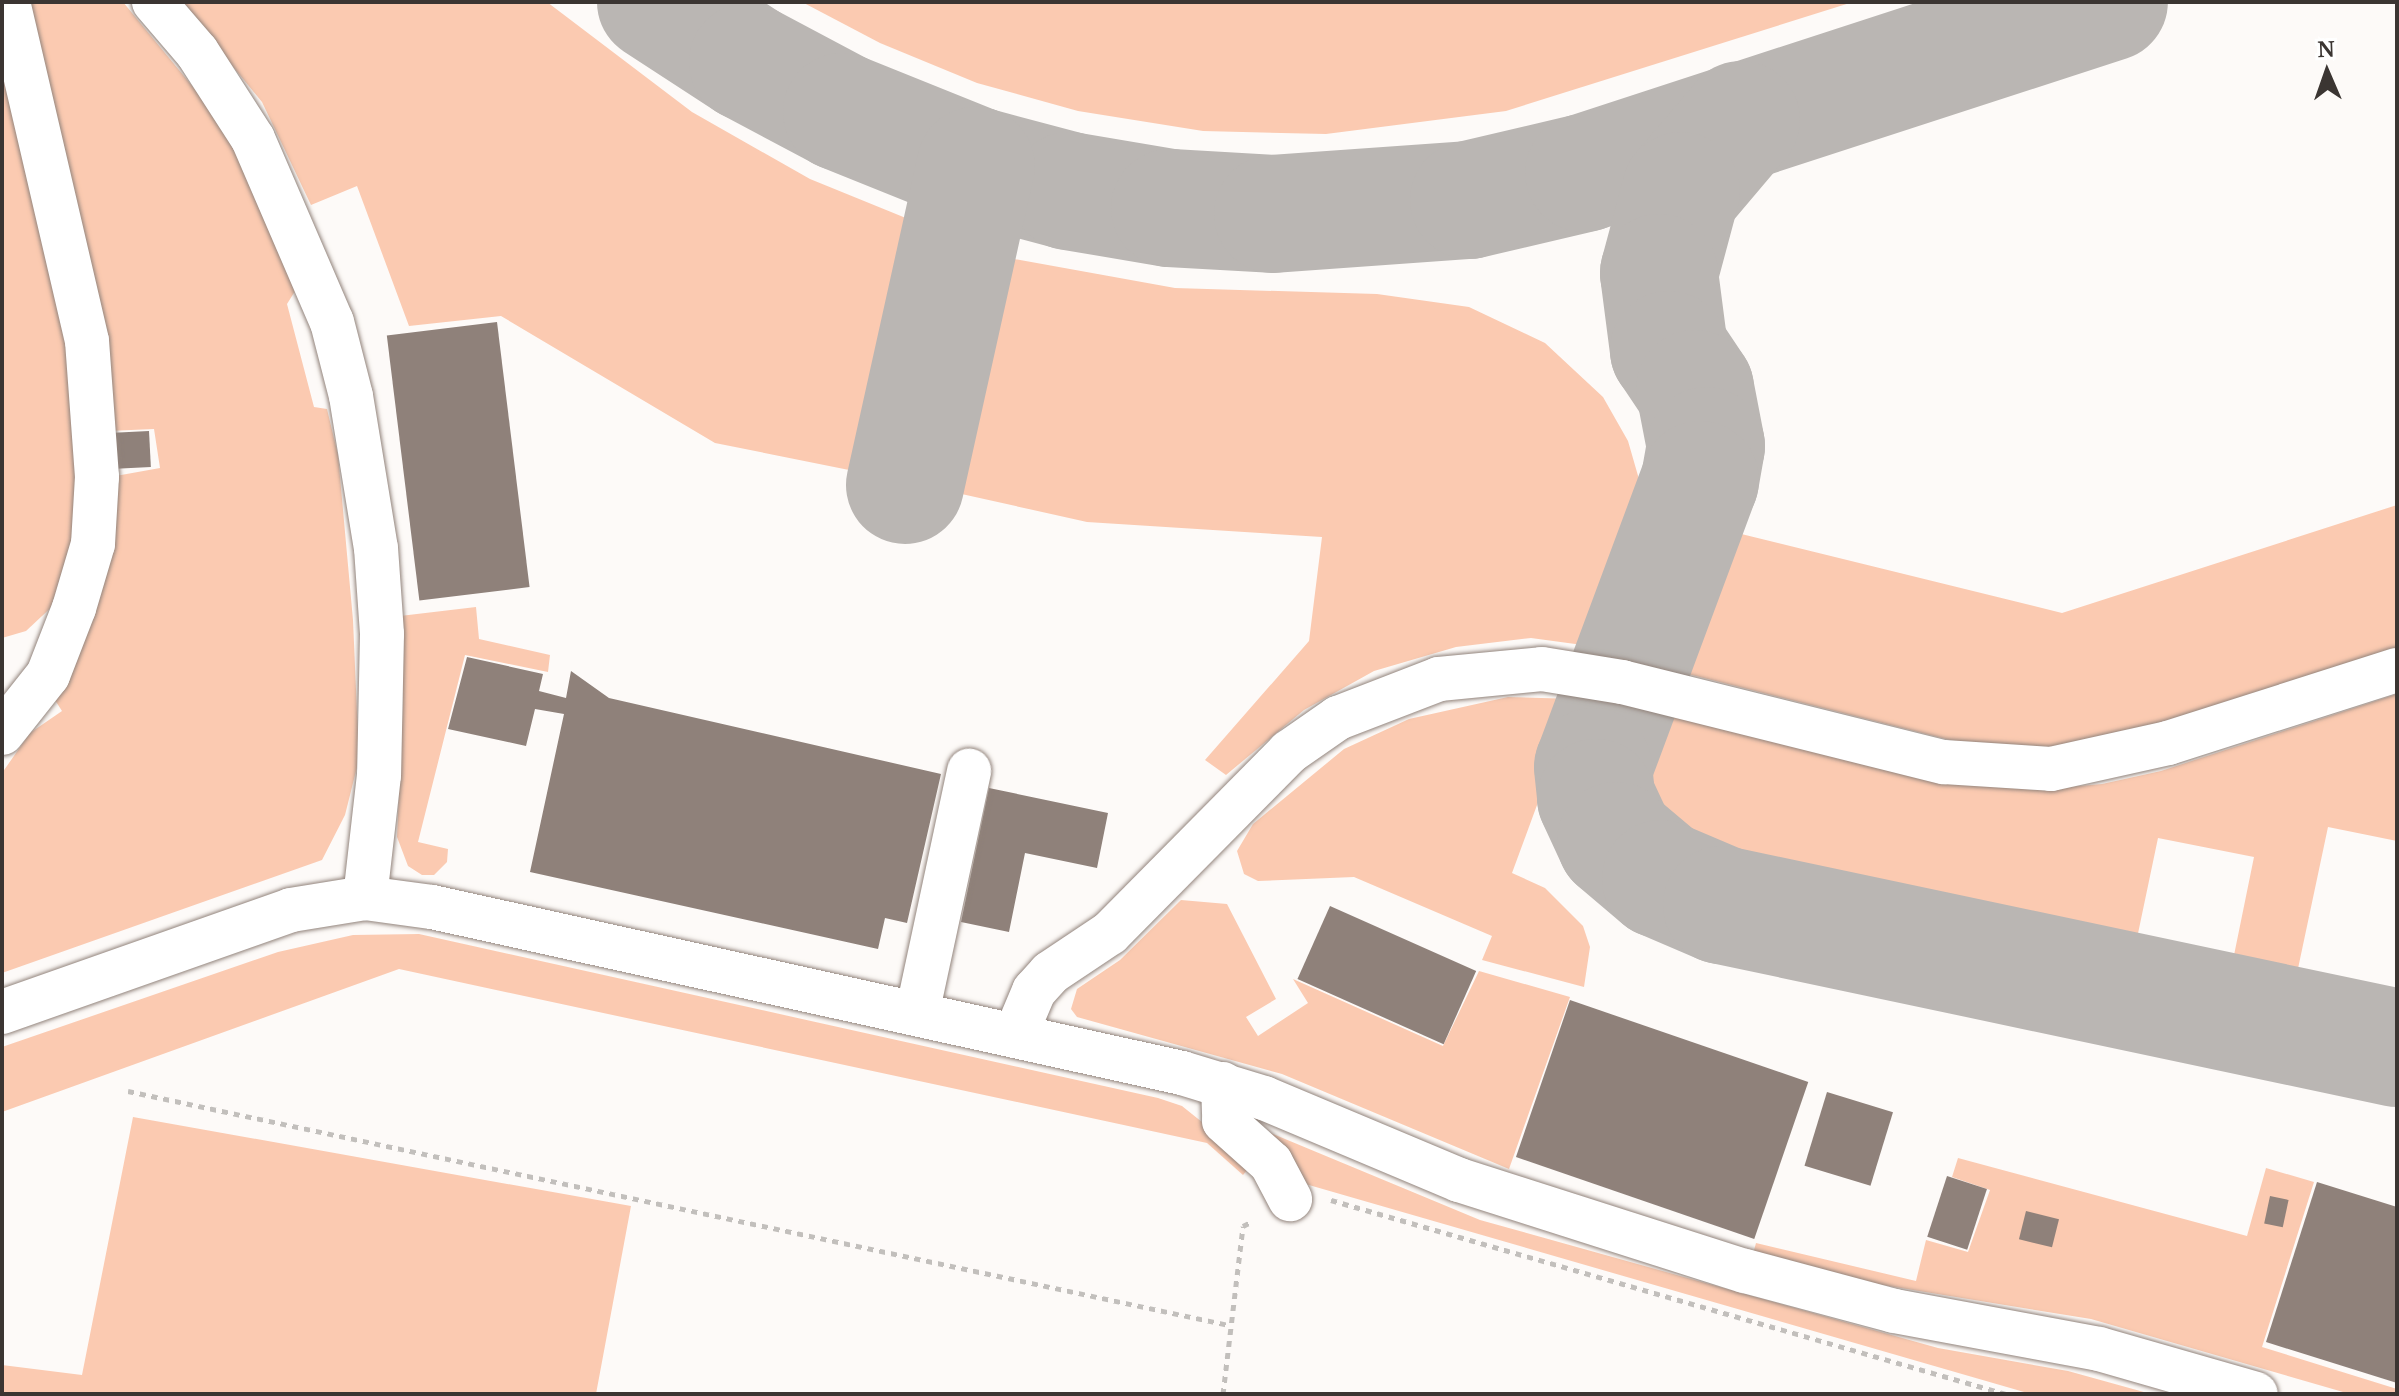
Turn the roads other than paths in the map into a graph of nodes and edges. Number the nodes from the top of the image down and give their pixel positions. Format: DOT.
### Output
graph roads {
  1 [pos="8,2"];
  2 [pos="154,2"];
  3 [pos="2397,670"];
  4 [pos="2,733"];
  5 [pos="969,771"];
  6 [pos="365,898"];
  7 [pos="2,1012"];
  8 [pos="917,1014"];
  9 [pos="1015,1036"];
  10 [pos="1223,1084"];
  11 [pos="1290,1199"];
  12 [pos="2256,1394"];
  1 -- 4 [label="street"];
  2 -- 6 [label="street"];
  3 -- 9 [label="street"];
  5 -- 8 [label="street"];
  6 -- 7 [label="street"];
  6 -- 8 [label="street"];
  8 -- 9 [label="street"];
  9 -- 10 [label="street"];
  10 -- 11 [label="street"];
  10 -- 12 [label="street"];
}
